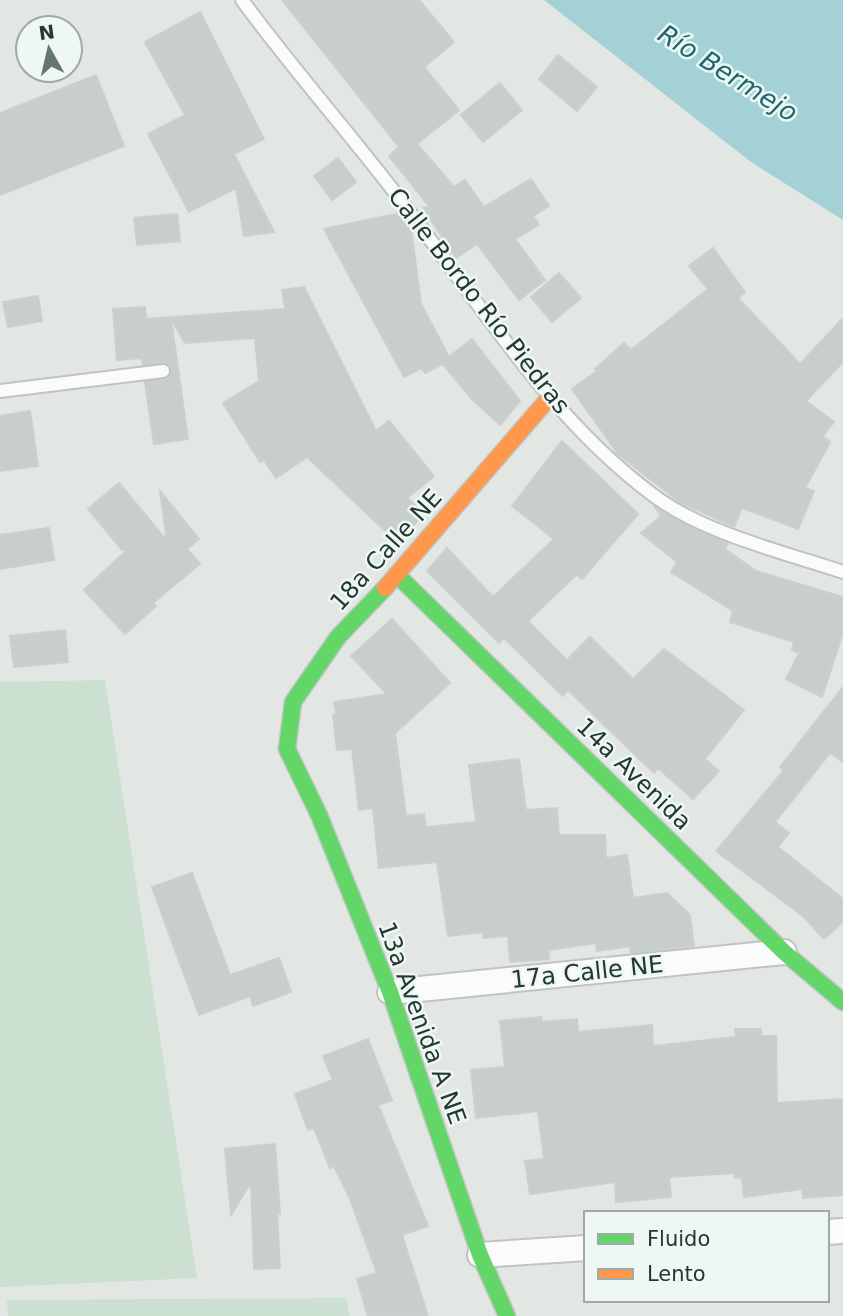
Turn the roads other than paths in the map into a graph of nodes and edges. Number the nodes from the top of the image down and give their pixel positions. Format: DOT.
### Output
graph roads {
  1 [pos="242,0"];
  2 [pos="163,371"];
  3 [pos="0,391"];
  4 [pos="550,398"];
  5 [pos="843,572"];
  6 [pos="397,575"];
  7 [pos="287,749"];
  8 [pos="784,952"];
  9 [pos="390,992"];
  10 [pos="843,1002"];
  11 [pos="584,1248"];
  12 [pos="480,1255"];
  13 [pos="507,1316"];
  1 -- 4 [label="lane, Calle Bordo Río Piedras"];
  2 -- 3 [label="lane"];
  4 -- 5 [label="lane, Calle Bordo Río Piedras"];
  4 -- 6 [label="street, 18a Calle NE"];
  6 -- 7 [label="street, 18a Calle NE"];
  6 -- 8 [label="street, 14a Avenida"];
  7 -- 9 [label="street, 13a Avenida A NE"];
  8 -- 9 [label="street, 17a Calle NE"];
  8 -- 10 [label="street, 14a Avenida"];
  9 -- 12 [label="street, 13a Avenida A NE"];
  11 -- 12 [label="street"];
  12 -- 13 [label="street, 13a Avenida A NE"];
}
